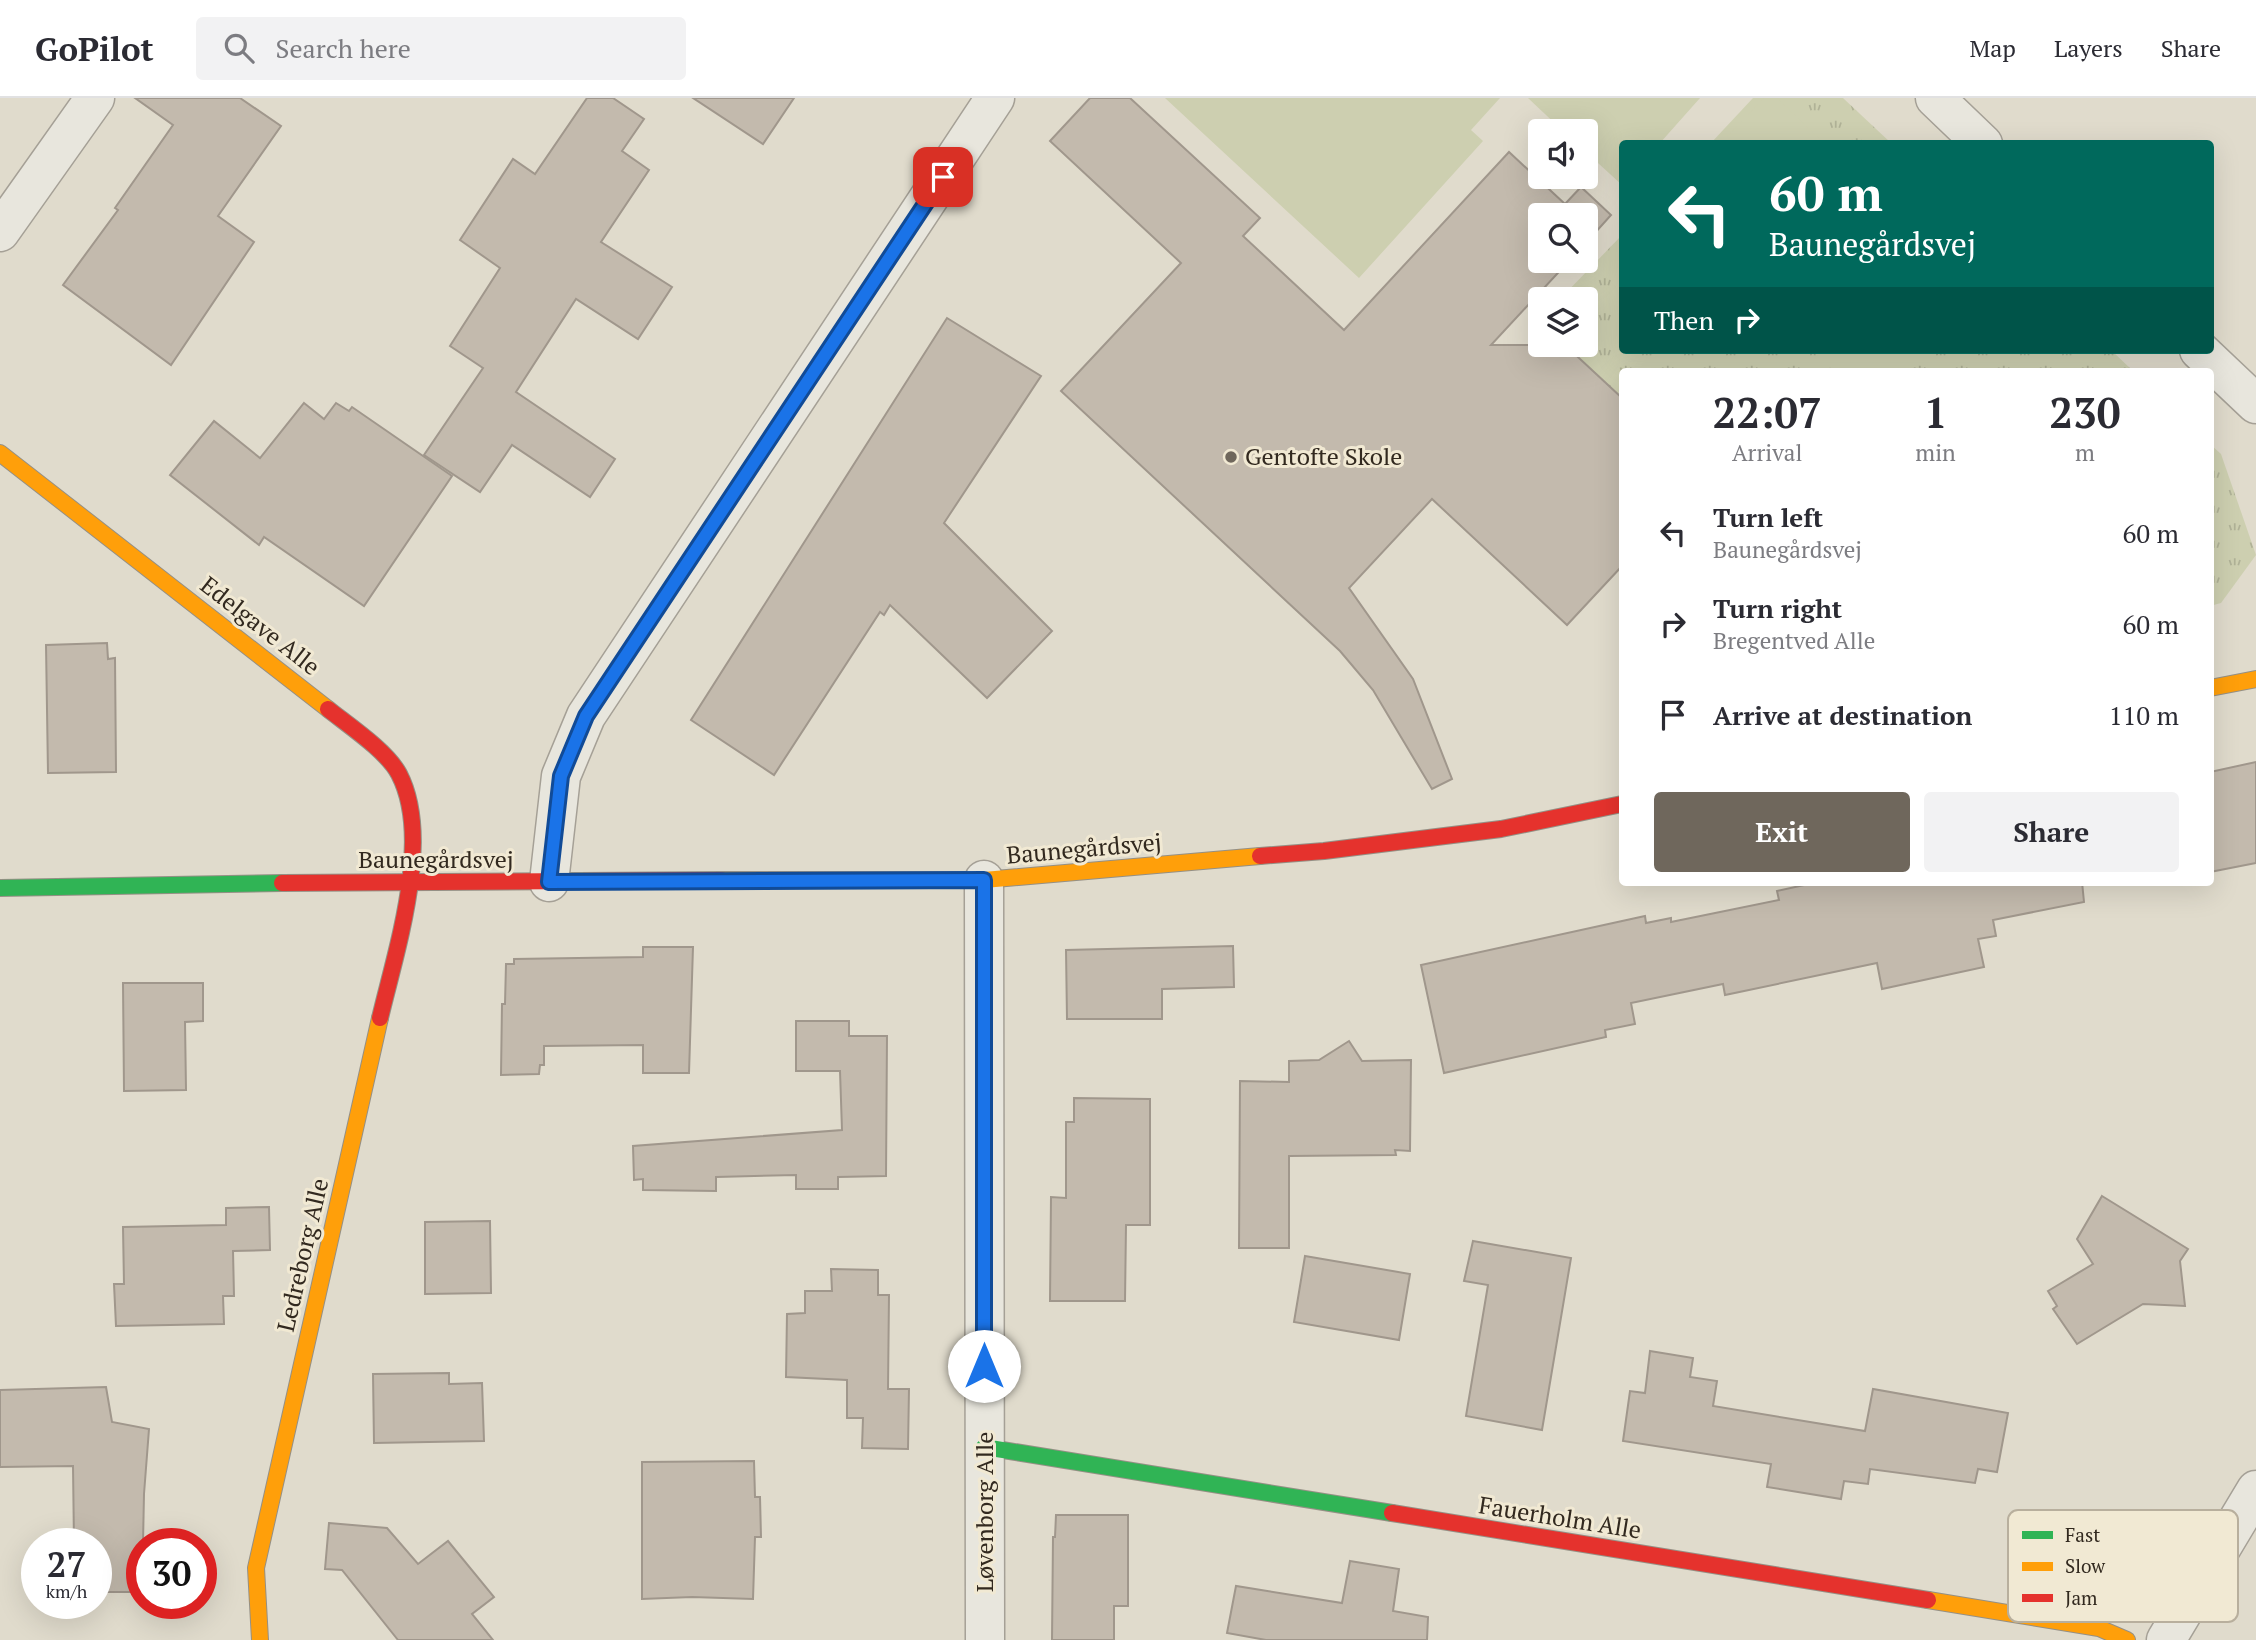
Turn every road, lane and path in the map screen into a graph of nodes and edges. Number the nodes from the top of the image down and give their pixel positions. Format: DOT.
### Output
graph roads {
  1 [pos="95,98"];
  2 [pos="995,98"];
  3 [pos="1935,98"];
  4 [pos="1979,140"];
  5 [pos="0,232"];
  6 [pos="2203,354"];
  7 [pos="2256,404"];
  8 [pos="0,453"];
  9 [pos="2256,678"];
  10 [pos="2214,687"];
  11 [pos="1619,805"];
  12 [pos="984,880"];
  13 [pos="411,881"];
  14 [pos="549,882"];
  15 [pos="0,888"];
  16 [pos="985,1447"];
  17 [pos="2256,1490"];
  18 [pos="2238,1520"];
  19 [pos="2008,1613"];
  20 [pos="2062,1622"];
  21 [pos="2177,1622"];
  22 [pos="260,1640"];
  23 [pos="985,1640"];
  24 [pos="2127,1640"];
  25 [pos="2166,1640"];
  1 -- 5 [label="street"];
  2 -- 14 [label="street"];
  3 -- 4 [label="street"];
  6 -- 7 [label="street"];
  8 -- 13 [label="street, Edelgave Alle"];
  9 -- 10 [label="street"];
  11 -- 12 [label="street, Baunegårdsvej"];
  12 -- 14 [label="street, Baunegårdsvej"];
  12 -- 16 [label="street, Løvenborg Alle"];
  13 -- 14 [label="street, Baunegårdsvej"];
  13 -- 15 [label="street, Baunegårdsvej"];
  13 -- 22 [label="street, Ledreborg Alle"];
  16 -- 19 [label="street, Fauerholm Alle"];
  16 -- 23 [label="street, Løvenborg Alle"];
  17 -- 18 [label="street"];
  20 -- 24 [label="street, Fauerholm Alle"];
  21 -- 25 [label="street"];
}
